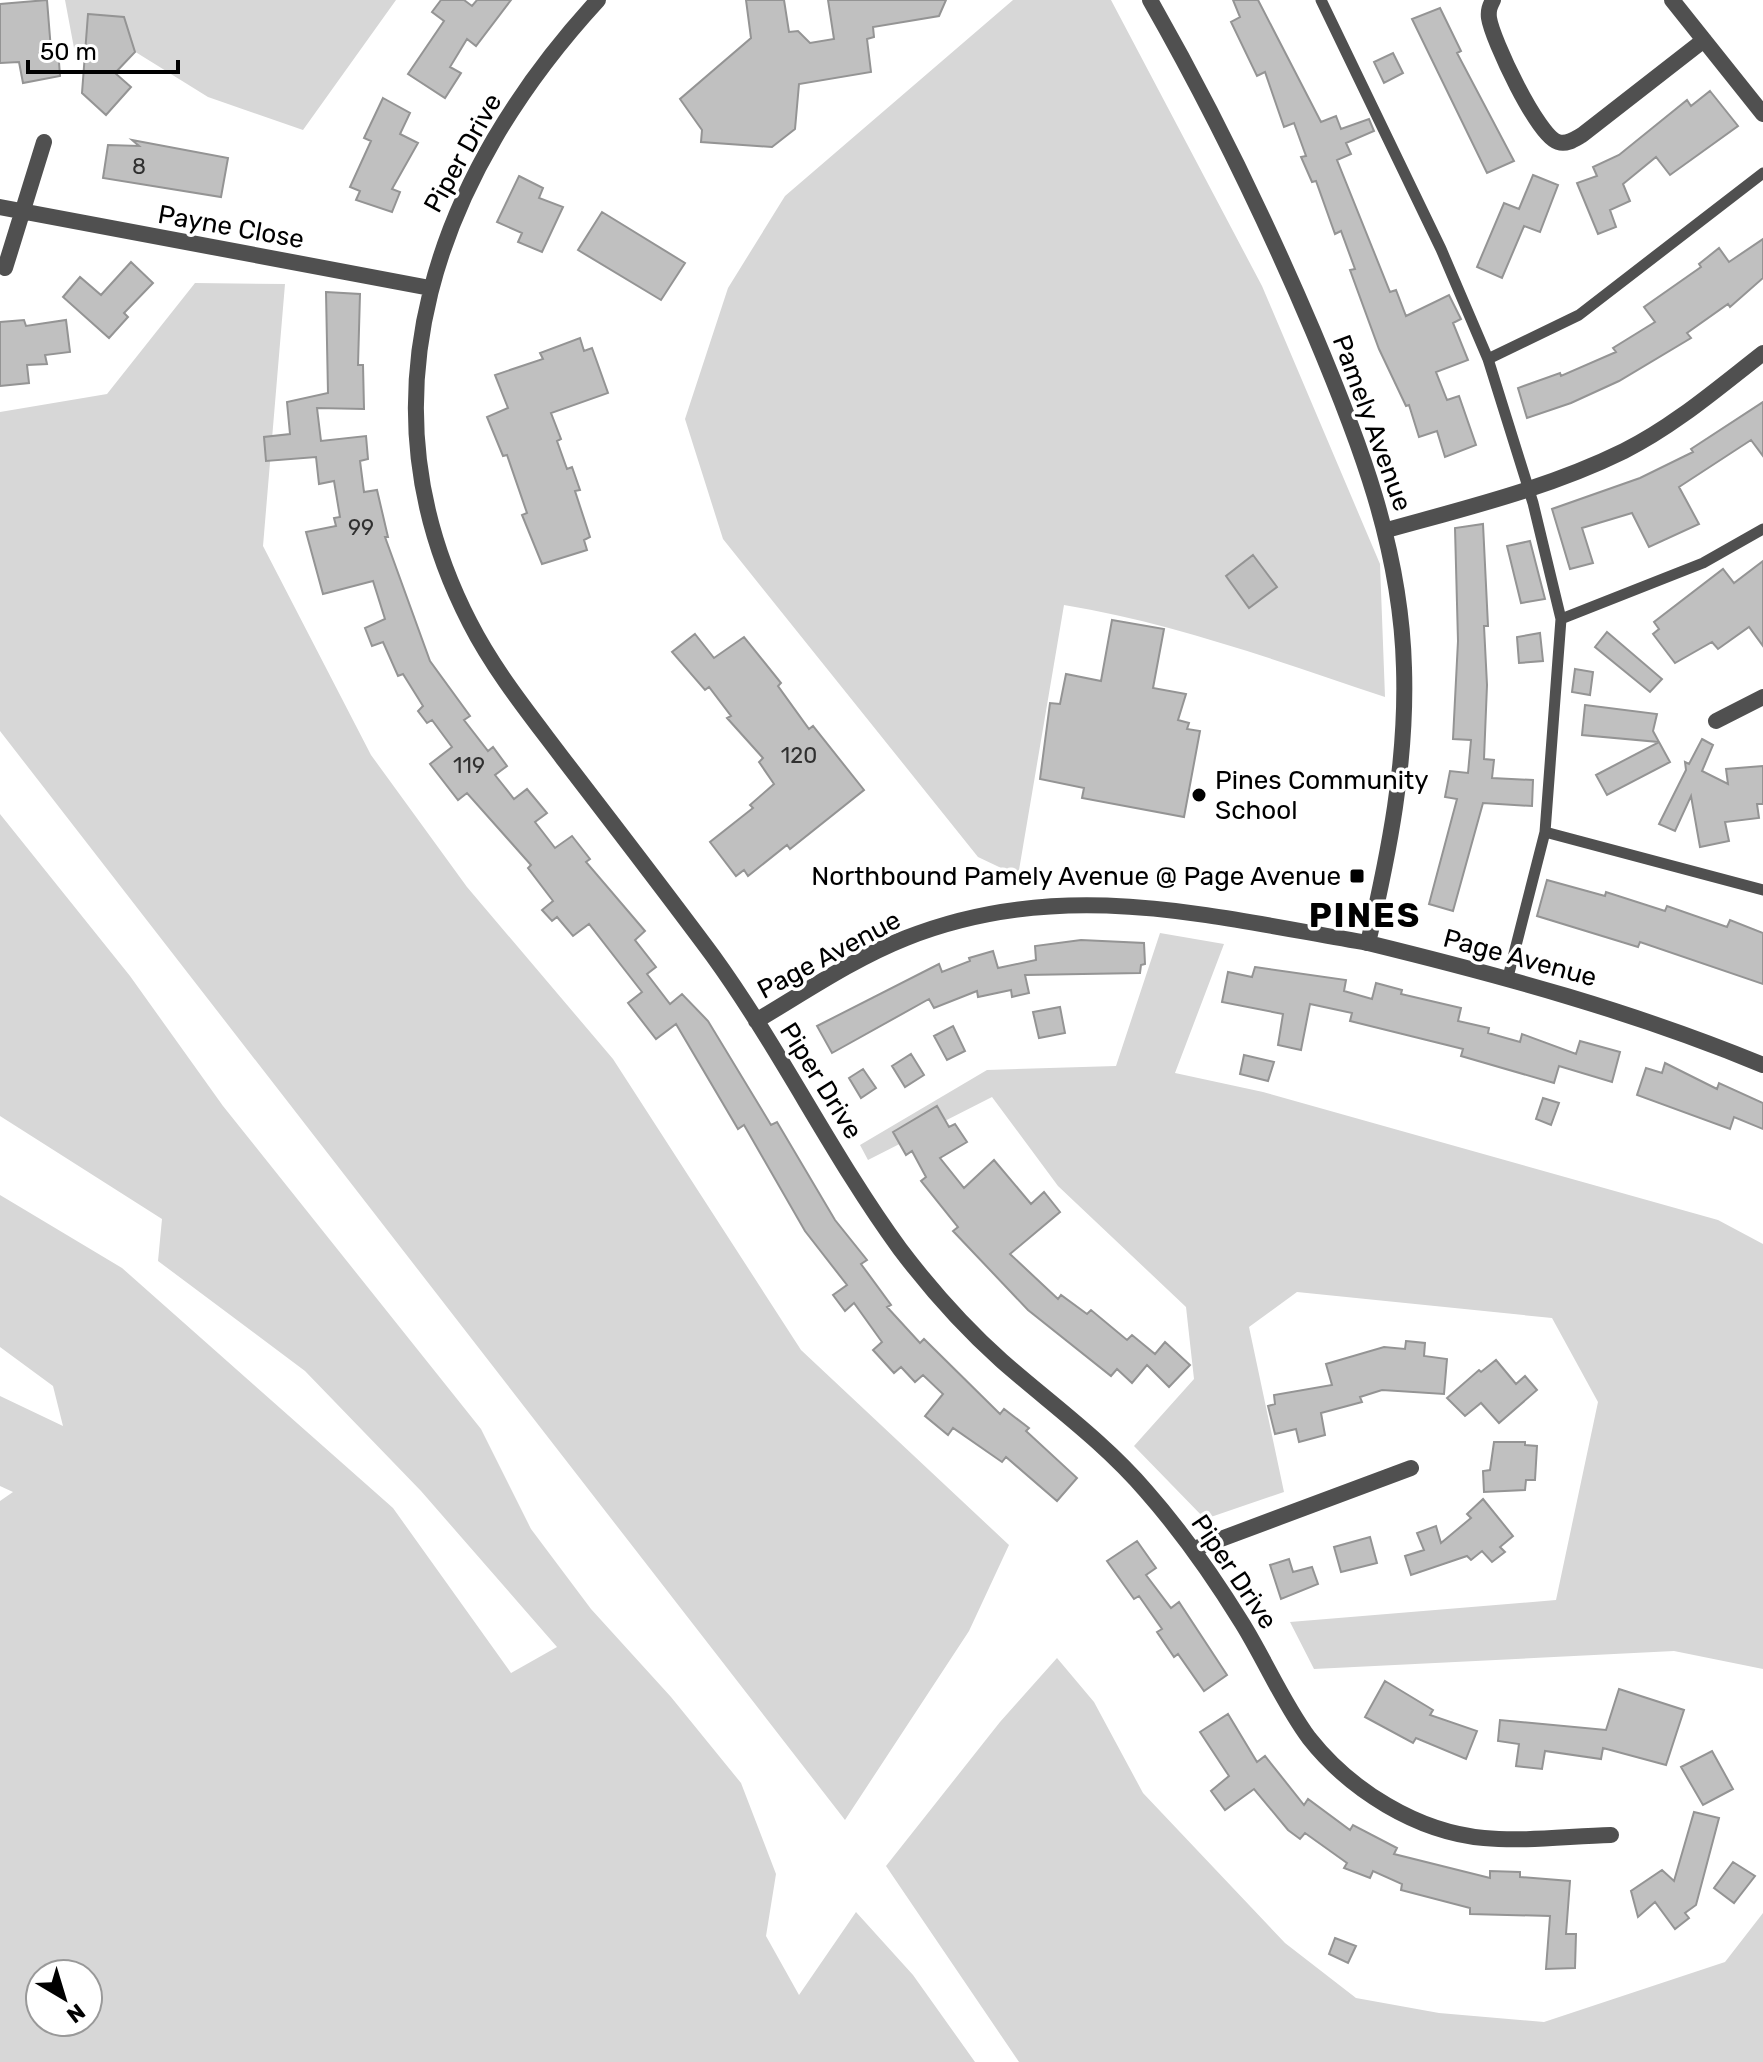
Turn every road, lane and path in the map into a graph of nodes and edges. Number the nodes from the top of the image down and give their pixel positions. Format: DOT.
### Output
graph roads {
  1 [pos="598,0"];
  2 [pos="1150,0"];
  3 [pos="1321,0"];
  4 [pos="1493,0"];
  5 [pos="1672,0"];
  6 [pos="1704,40"];
  7 [pos="1763,114"];
  8 [pos="44,142"];
  9 [pos="1763,173"];
  10 [pos="0,207"];
  11 [pos="23,212"];
  12 [pos="5,268"];
  13 [pos="430,288"];
  14 [pos="1763,353"];
  15 [pos="1488,359"];
  16 [pos="1528,489"];
  17 [pos="1763,529"];
  18 [pos="1387,530"];
  19 [pos="1561,619"];
  20 [pos="1763,697"];
  21 [pos="1716,721"];
  22 [pos="1545,832"];
  23 [pos="1763,890"];
  24 [pos="1368,943"];
  25 [pos="1508,977"];
  26 [pos="756,1021"];
  27 [pos="1763,1065"];
  28 [pos="1411,1468"];
  29 [pos="1194,1549"];
  30 [pos="1611,1835"];
  1 -- 13 [label="street, Piper Drive"];
  2 -- 18 [label="street, Pamely Avenue"];
  3 -- 15 [label="lane"];
  4 -- 6 [label="street"];
  5 -- 6 [label="street"];
  6 -- 7 [label="street"];
  8 -- 11 [label="street"];
  9 -- 15 [label="lane"];
  10 -- 11 [label="street, Payne Close"];
  11 -- 12 [label="street"];
  11 -- 13 [label="street, Payne Close"];
  13 -- 26 [label="street, Piper Drive"];
  14 -- 16 [label="street"];
  15 -- 16 [label="lane"];
  16 -- 18 [label="street"];
  16 -- 19 [label="lane"];
  17 -- 19 [label="lane"];
  18 -- 24 [label="street, Pamely Avenue"];
  19 -- 22 [label="lane"];
  20 -- 21 [label="street"];
  22 -- 23 [label="lane"];
  22 -- 25 [label="lane"];
  24 -- 25 [label="street, Page Avenue"];
  24 -- 26 [label="street, Page Avenue"];
  25 -- 27 [label="street, Page Avenue"];
  26 -- 29 [label="street, Piper Drive"];
  28 -- 29 [label="street"];
  29 -- 30 [label="street, Piper Drive"];
}
